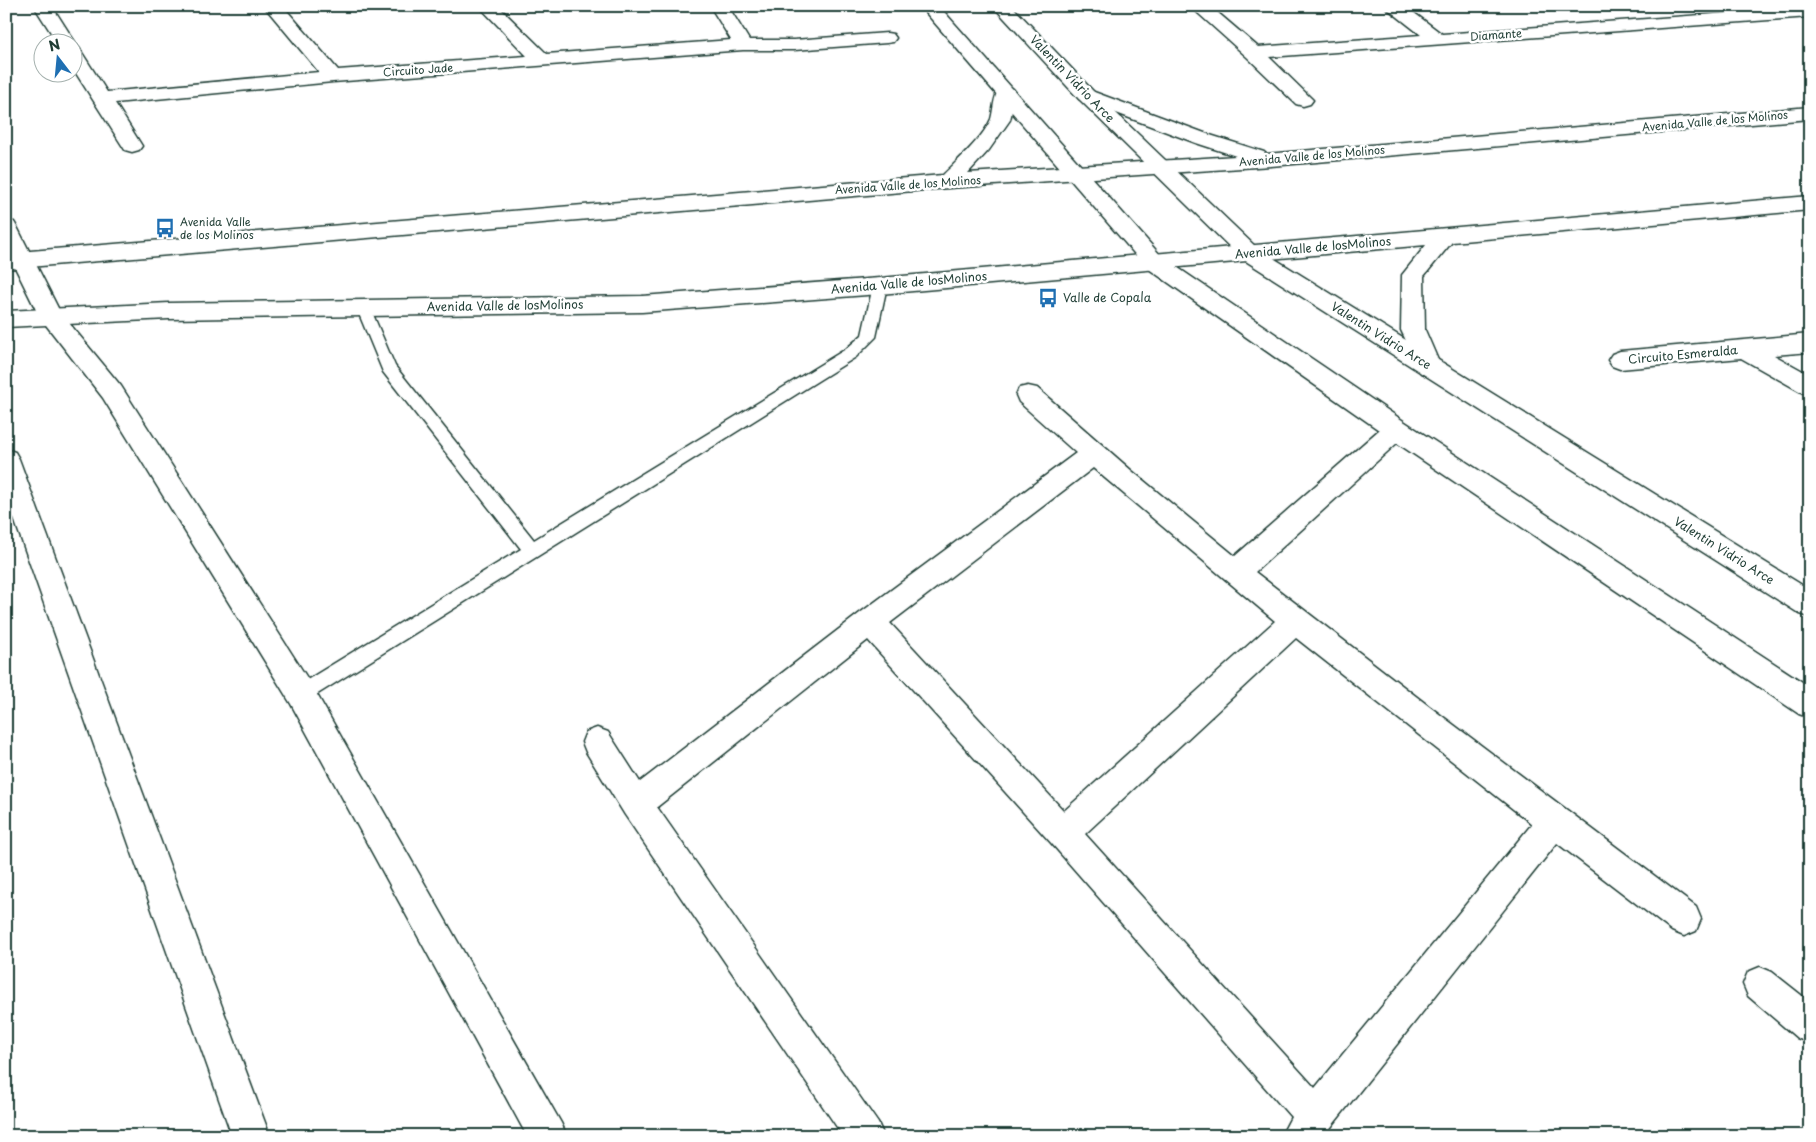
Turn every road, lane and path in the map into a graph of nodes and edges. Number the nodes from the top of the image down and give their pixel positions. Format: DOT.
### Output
graph roads {
  1 [pos="43,6"];
  2 [pos="273,6"];
  3 [pos="488,6"];
  4 [pos="719,6"];
  5 [pos="929,6"];
  6 [pos="1002,6"];
  7 [pos="1199,6"];
  8 [pos="1393,6"];
  9 [pos="1810,12"];
  10 [pos="60,32"];
  11 [pos="887,38"];
  12 [pos="1438,39"];
  13 [pos="743,46"];
  14 [pos="1254,53"];
  15 [pos="542,60"];
  16 [pos="82,67"];
  17 [pos="333,76"];
  18 [pos="1006,93"];
  19 [pos="1086,94"];
  20 [pos="102,98"];
  21 [pos="1303,100"];
  22 [pos="1810,113"];
  23 [pos="132,146"];
  24 [pos="1271,160"];
  25 [pos="1161,168"];
  26 [pos="1077,174"];
  27 [pos="950,181"];
  28 [pos="1810,203"];
  29 [pos="6,227"];
  30 [pos="1444,236"];
  31 [pos="1249,253"];
  32 [pos="15,260"];
  33 [pos="1154,262"];
  34 [pos="880,286"];
  35 [pos="364,309"];
  36 [pos="51,316"];
  37 [pos="6,320"];
  38 [pos="1810,343"];
  39 [pos="1745,349"];
  40 [pos="1620,360"];
  41 [pos="1429,367"];
  42 [pos="1810,386"];
  43 [pos="1028,395"];
  44 [pos="1396,429"];
  45 [pos="1093,454"];
  46 [pos="6,459"];
  47 [pos="532,550"];
  48 [pos="1236,572"];
  49 [pos="1810,605"];
  50 [pos="1295,621"];
  51 [pos="870,622"];
  52 [pos="302,694"];
  53 [pos="1810,704"];
  54 [pos="597,742"];
  55 [pos="636,804"];
  56 [pos="1554,822"];
  57 [pos="1062,832"];
  58 [pos="1684,919"];
  59 [pos="1760,984"];
  60 [pos="1810,1025"];
  61 [pos="1308,1126"];
  62 [pos="251,1136"];
  63 [pos="548,1136"];
  64 [pos="865,1136"];
  1 -- 10 [label="street"];
  2 -- 17 [label="street"];
  3 -- 15 [label="street"];
  4 -- 13 [label="street"];
  5 -- 18 [label="street"];
  6 -- 19 [label="street, Valentin Vidrio Arce"];
  7 -- 14 [label="street"];
  8 -- 12 [label="street"];
  9 -- 12 [label="street, Diamante"];
  11 -- 13 [label="street, Circuito Jade"];
  12 -- 14 [label="street, Diamante"];
  13 -- 15 [label="street, Circuito Jade"];
  14 -- 21 [label="street"];
  15 -- 17 [label="street, Circuito Jade"];
  16 -- 20 [label="street"];
  17 -- 20 [label="street, Circuito Jade"];
  18 -- 26 [label="street"];
  18 -- 27 [label="street"];
  19 -- 24 [label="street"];
  19 -- 25 [label="street, Valentin Vidrio Arce"];
  20 -- 23 [label="street"];
  22 -- 24 [label="street, Avenida Valle de los Molinos"];
  24 -- 25 [label="street, Avenida Valle de los Molinos"];
  25 -- 26 [label="street, Avenida Valle de los Molinos"];
  25 -- 31 [label="street, Valentin Vidrio Arce"];
  26 -- 27 [label="street, Avenida Valle de los Molinos"];
  26 -- 33 [label="street"];
  27 -- 32 [label="street, Avenida Valle de los Molinos"];
  28 -- 30 [label="street, Avenida Valle de losMolinos"];
  29 -- 32 [label="street"];
  30 -- 31 [label="street, Avenida Valle de losMolinos"];
  30 -- 41 [label="street"];
  31 -- 33 [label="street, Avenida Valle de losMolinos"];
  31 -- 41 [label="street, Valentin Vidrio Arce"];
  32 -- 36 [label="street"];
  33 -- 34 [label="street, Avenida Valle de losMolinos"];
  33 -- 44 [label="street"];
  34 -- 35 [label="street, Avenida Valle de losMolinos"];
  34 -- 47 [label="lane"];
  35 -- 36 [label="street, Avenida Valle de losMolinos"];
  35 -- 47 [label="lane"];
  36 -- 37 [label="street, Avenida Valle de losMolinos"];
  36 -- 52 [label="street"];
  38 -- 39 [label="street, Circuito Esmeralda"];
  39 -- 40 [label="street, Circuito Esmeralda"];
  39 -- 42 [label="street, Circuito Esmeralda"];
  41 -- 49 [label="street, Valentin Vidrio Arce"];
  43 -- 45 [label="street"];
  44 -- 48 [label="street"];
  44 -- 53 [label="street"];
  45 -- 48 [label="street"];
  45 -- 51 [label="street"];
  46 -- 62 [label="street"];
  47 -- 52 [label="lane"];
  48 -- 50 [label="street"];
  50 -- 56 [label="street"];
  50 -- 57 [label="street"];
  51 -- 55 [label="street"];
  51 -- 57 [label="street"];
  52 -- 63 [label="street"];
  54 -- 55 [label="street"];
  55 -- 64 [label="street"];
  56 -- 58 [label="street"];
  56 -- 61 [label="street"];
  57 -- 61 [label="street"];
  59 -- 60 [label="street"];
}
